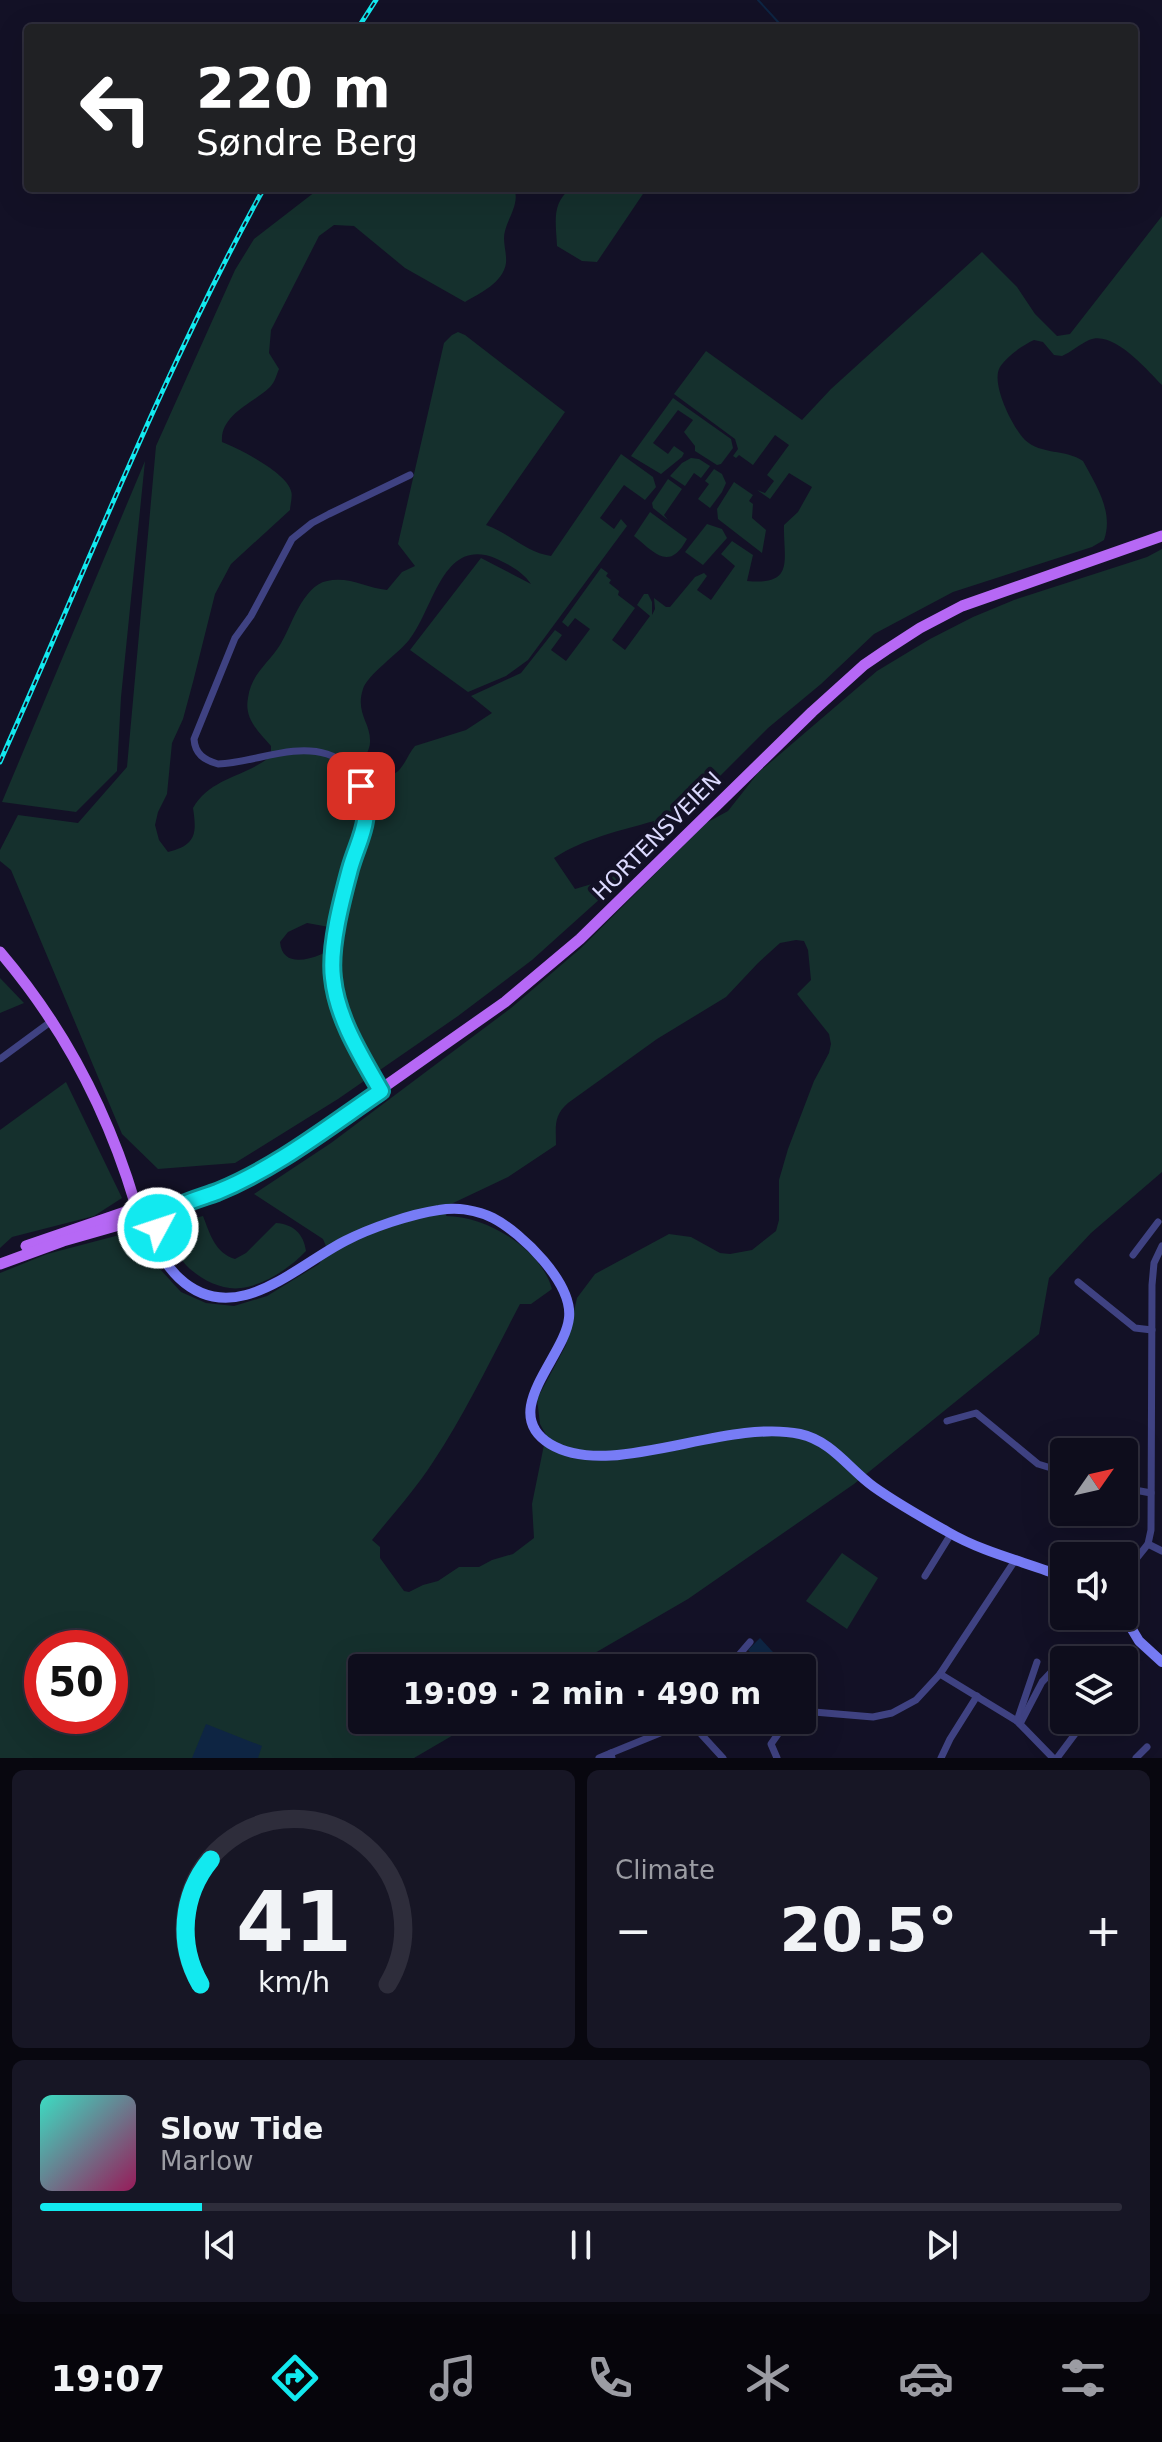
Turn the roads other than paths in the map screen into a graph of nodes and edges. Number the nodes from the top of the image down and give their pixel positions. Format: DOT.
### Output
graph roads {
  1 [pos="410,475"];
  2 [pos="1162,536"];
  3 [pos="0,952"];
  4 [pos="53,1020"];
  5 [pos="0,1059"];
  6 [pos="381,1091"];
  7 [pos="196,1200"];
  8 [pos="141,1203"];
  9 [pos="1161,1221"];
  10 [pos="149,1223"];
  11 [pos="1162,1246"];
  12 [pos="1133,1255"];
  13 [pos="0,1257"];
  14 [pos="0,1264"];
  15 [pos="1078,1282"];
  16 [pos="1152,1330"];
  17 [pos="947,1421"];
  18 [pos="1162,1422"];
  19 [pos="1152,1424"];
  20 [pos="1050,1468"];
  21 [pos="1138,1491"];
  22 [pos="1151,1493"];
  23 [pos="951,1534"];
  24 [pos="1148,1544"];
  25 [pos="1162,1551"];
  26 [pos="1138,1556"];
  27 [pos="1016,1559"];
  28 [pos="1050,1572"];
  29 [pos="925,1576"];
  30 [pos="1132,1630"];
  31 [pos="750,1642"];
  32 [pos="740,1654"];
  33 [pos="1037,1662"];
  34 [pos="1162,1662"];
  35 [pos="1050,1673"];
  36 [pos="940,1674"];
  37 [pos="977,1696"];
  38 [pos="816,1713"];
  39 [pos="1018,1722"];
  40 [pos="661,1734"];
  41 [pos="702,1734"];
  42 [pos="778,1734"];
  43 [pos="1075,1734"];
  44 [pos="1147,1747"];
  45 [pos="611,1756"];
  46 [pos="599,1758"];
  47 [pos="723,1758"];
  48 [pos="777,1758"];
  49 [pos="941,1758"];
  50 [pos="1055,1758"];
  51 [pos="1136,1758"];
  1 -- 6 [label="street"];
  2 -- 6 [label="main road, HORTENSVEIEN"];
  3 -- 4 [label="main road"];
  4 -- 5 [label="street"];
  4 -- 8 [label="main road"];
  6 -- 7 [label="main road, HORTENSVEIEN"];
  7 -- 8 [label="main road, HORTENSVEIEN"];
  7 -- 10 [label="main road, HORTENSVEIEN"];
  8 -- 10 [label="main road"];
  8 -- 10 [label="main road"];
  8 -- 13 [label="main road, HORTENSVEIEN"];
  9 -- 12 [label="street"];
  10 -- 14 [label="main road, HORTENSVEIEN"];
  10 -- 23 [label="main road"];
  11 -- 16 [label="street"];
  15 -- 16 [label="street"];
  16 -- 19 [label="street"];
  17 -- 20 [label="street"];
  18 -- 19 [label="street"];
  19 -- 22 [label="street"];
  21 -- 22 [label="street"];
  22 -- 24 [label="street"];
  23 -- 27 [label="main road"];
  23 -- 29 [label="street"];
  24 -- 25 [label="street"];
  24 -- 26 [label="street"];
  27 -- 28 [label="main road"];
  27 -- 36 [label="street"];
  30 -- 34 [label="main road"];
  31 -- 32 [label="street"];
  33 -- 39 [label="street"];
  35 -- 39 [label="street"];
  36 -- 37 [label="street"];
  36 -- 38 [label="street"];
  37 -- 39 [label="street"];
  37 -- 49 [label="street"];
  39 -- 50 [label="street"];
  40 -- 45 [label="street"];
  41 -- 47 [label="street"];
  42 -- 48 [label="street"];
  43 -- 50 [label="street"];
  44 -- 51 [label="street"];
  45 -- 46 [label="street"];
}
